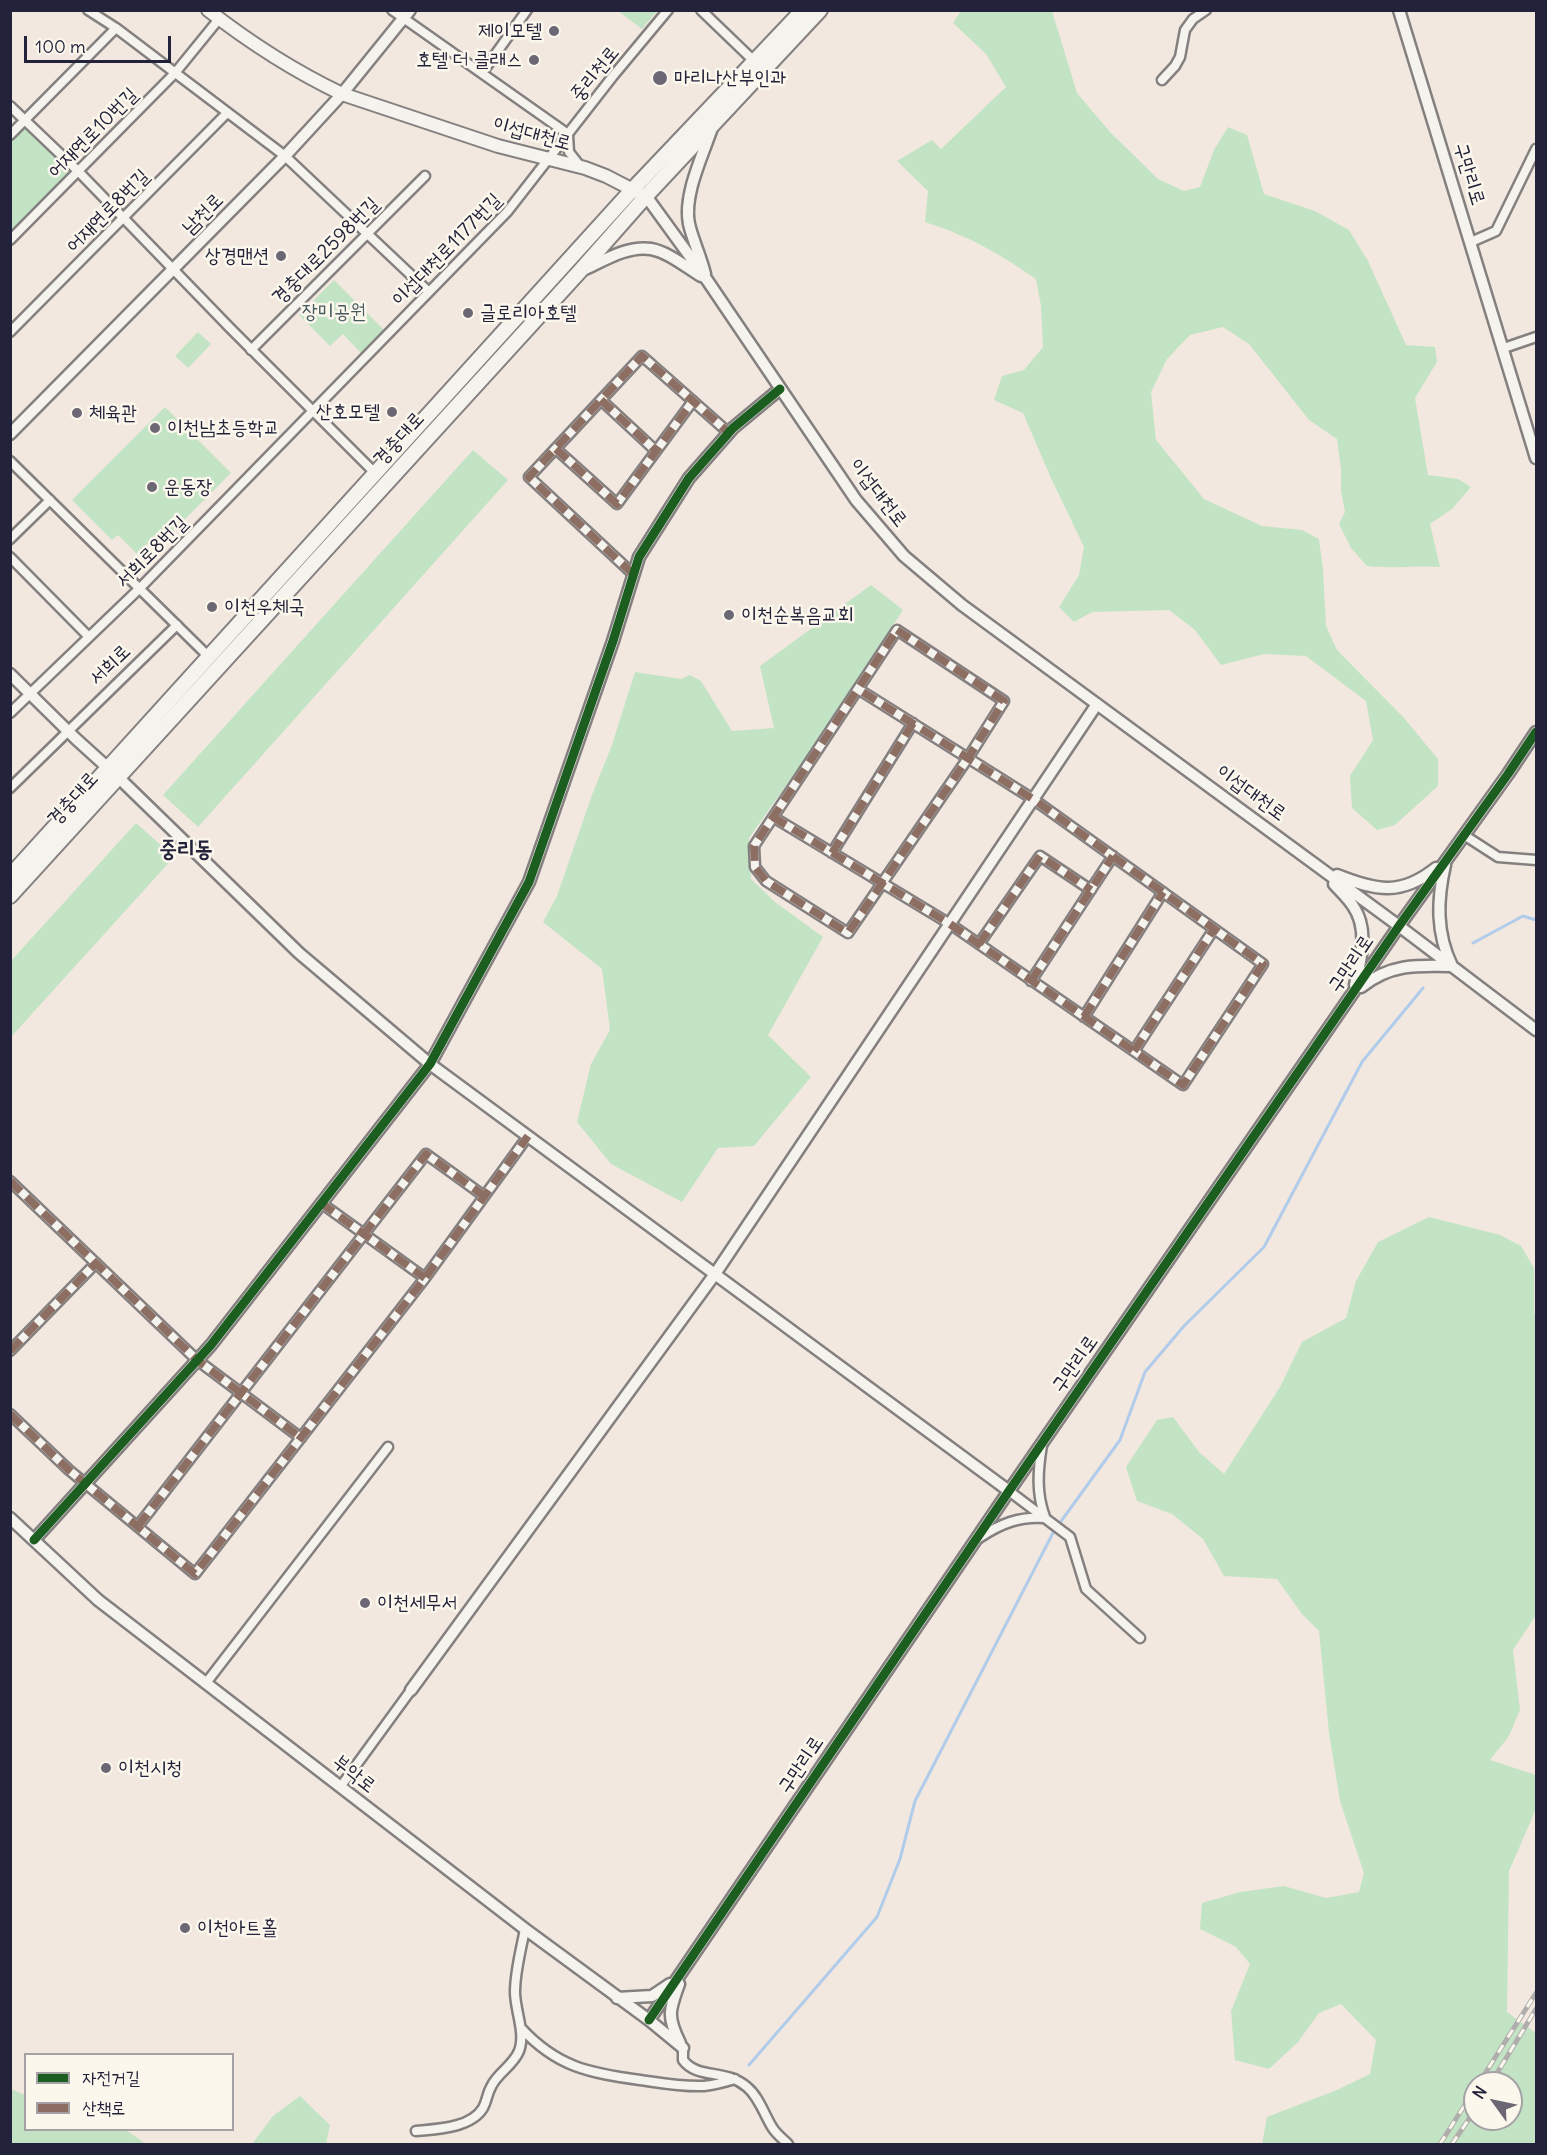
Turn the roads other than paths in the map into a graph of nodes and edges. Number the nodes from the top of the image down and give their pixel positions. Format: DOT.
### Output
graph roads {
  1 [pos="88,10"];
  2 [pos="208,10"];
  3 [pos="392,10"];
  4 [pos="527,10"];
  5 [pos="668,10"];
  6 [pos="701,10"];
  7 [pos="803,10"];
  8 [pos="820,10"];
  9 [pos="1206,10"];
  10 [pos="1399,10"];
  11 [pos="407,15"];
  12 [pos="219,20"];
  13 [pos="116,28"];
  14 [pos="755,62"];
  15 [pos="175,73"];
  16 [pos="482,74"];
  17 [pos="1162,80"];
  18 [pos="342,94"];
  19 [pos="10,106"];
  20 [pos="227,113"];
  21 [pos="25,120"];
  22 [pos="714,124"];
  23 [pos="568,134"];
  24 [pos="10,135"];
  25 [pos="1536,149"];
  26 [pos="285,156"];
  27 [pos="549,159"];
  28 [pos="580,166"];
  29 [pos="78,171"];
  30 [pos="425,176"];
  31 [pos="633,189"];
  32 [pos="646,196"];
  33 [pos="124,218"];
  34 [pos="368,232"];
  35 [pos="10,240"];
  36 [pos="1471,242"];
  37 [pos="174,270"];
  38 [pos="580,271"];
  39 [pos="707,280"];
  40 [pos="429,292"];
  41 [pos="10,332"];
  42 [pos="1536,337"];
  43 [pos="1504,348"];
  44 [pos="251,350"];
  45 [pos="780,389"];
  46 [pos="601,400"];
  47 [pos="693,401"];
  48 [pos="314,412"];
  49 [pos="729,432"];
  50 [pos="10,434"];
  51 [pos="555,449"];
  52 [pos="656,451"];
  53 [pos="1536,458"];
  54 [pos="10,461"];
  55 [pos="375,473"];
  56 [pos="50,500"];
  57 [pos="10,539"];
  58 [pos="10,557"];
  59 [pos="633,574"];
  60 [pos="140,588"];
  61 [pos="177,625"];
  62 [pos="89,637"];
  63 [pos="209,657"];
  64 [pos="10,674"];
  65 [pos="858,689"];
  66 [pos="30,694"];
  67 [pos="1097,704"];
  68 [pos="10,713"];
  69 [pos="913,723"];
  70 [pos="68,731"];
  71 [pos="1536,732"];
  72 [pos="968,758"];
  73 [pos="108,768"];
  74 [pos="119,778"];
  75 [pos="10,788"];
  76 [pos="1033,799"];
  77 [pos="773,817"];
  78 [pos="1464,835"];
  79 [pos="832,853"];
  80 [pos="1113,856"];
  81 [pos="1446,860"];
  82 [pos="1536,860"];
  83 [pos="1320,868"];
  84 [pos="10,876"];
  85 [pos="883,884"];
  86 [pos="1091,890"];
  87 [pos="1163,892"];
  88 [pos="10,896"];
  89 [pos="950,924"];
  90 [pos="1399,926"];
  91 [pos="1214,929"];
  92 [pos="979,944"];
  93 [pos="1452,966"];
  94 [pos="1031,981"];
  95 [pos="1353,993"];
  96 [pos="1084,1017"];
  97 [pos="1536,1030"];
  98 [pos="1134,1051"];
  99 [pos="430,1064"];
  100 [pos="528,1136"];
  101 [pos="10,1181"];
  102 [pos="484,1196"];
  103 [pos="321,1203"];
  104 [pos="364,1234"];
  105 [pos="96,1263"];
  106 [pos="716,1274"];
  107 [pos="425,1278"];
  108 [pos="10,1351"];
  109 [pos="197,1360"];
  110 [pos="240,1394"];
  111 [pos="10,1414"];
  112 [pos="301,1438"];
  113 [pos="1042,1442"];
  114 [pos="388,1447"];
  115 [pos="86,1482"];
  116 [pos="1009,1491"];
  117 [pos="10,1518"];
  118 [pos="1046,1518"];
  119 [pos="138,1526"];
  120 [pos="34,1540"];
  121 [pos="975,1540"];
  122 [pos="1140,1638"];
  123 [pos="206,1683"];
  124 [pos="411,1690"];
  125 [pos="341,1786"];
  126 [pos="525,1929"];
  127 [pos="683,1971"];
  128 [pos="617,1998"];
  129 [pos="649,2020"];
  130 [pos="521,2028"];
  131 [pos="683,2048"];
  132 [pos="735,2079"];
  133 [pos="416,2130"];
  134 [pos="788,2145"];
  1 -- 13 [label="street"];
  2 -- 12 [label="main road, 이섭대천로"];
  3 -- 11 [label="street"];
  4 -- 16 [label="street"];
  5 -- 23 [label="street, 중리천로"];
  6 -- 14 [label="street"];
  7 -- 14 [label="main road, 경충대로"];
  8 -- 22 [label="main road, 경충대로"];
  9 -- 17 [label="street"];
  10 -- 36 [label="street, 구만리로"];
  11 -- 16 [label="street, 이섭대천로"];
  11 -- 18 [label="street, 남천로"];
  12 -- 15 [label="street, 어재연로10번길"];
  12 -- 18 [label="main road, 이섭대천로"];
  13 -- 15 [label="street"];
  13 -- 21 [label="street"];
  14 -- 31 [label="main road, 경충대로"];
  15 -- 20 [label="street"];
  15 -- 29 [label="street, 어재연로10번길"];
  16 -- 23 [label="street, 이섭대천로"];
  18 -- 26 [label="street, 남천로"];
  18 -- 27 [label="main road, 이섭대천로"];
  19 -- 21 [label="street"];
  20 -- 26 [label="street"];
  20 -- 33 [label="street, 어재연로8번길"];
  21 -- 24 [label="street"];
  21 -- 29 [label="street"];
  22 -- 32 [label="main road, 경충대로"];
  22 -- 39 [label="street"];
  23 -- 27 [label="street, 중리천로"];
  23 -- 28 [label="street"];
  25 -- 36 [label="street"];
  26 -- 34 [label="street"];
  26 -- 37 [label="street, 남천로"];
  27 -- 28 [label="main road, 이섭대천로"];
  27 -- 40 [label="street, 이섭대천로1177번길"];
  28 -- 31 [label="main road, 이섭대천로"];
  29 -- 33 [label="street"];
  29 -- 35 [label="street, 어재연로10번길"];
  30 -- 34 [label="street, 경충대로2598번길"];
  31 -- 32 [label="main road, 이섭대천로"];
  31 -- 55 [label="main road, 경충대로"];
  32 -- 38 [label="main road, 경충대로"];
  32 -- 39 [label="street, 이섭대천로"];
  33 -- 37 [label="street"];
  33 -- 41 [label="street, 어재연로8번길"];
  34 -- 40 [label="street"];
  34 -- 44 [label="street, 경충대로2598번길"];
  36 -- 43 [label="street, 구만리로"];
  37 -- 44 [label="street"];
  37 -- 50 [label="street, 남천로"];
  38 -- 39 [label="street"];
  38 -- 74 [label="main road, 경충대로"];
  39 -- 45 [label="street, 이섭대천로"];
  40 -- 48 [label="street, 이섭대천로1177번길"];
  42 -- 43 [label="street"];
  43 -- 53 [label="street, 구만리로"];
  44 -- 48 [label="street"];
  45 -- 49 [label="street"];
  45 -- 67 [label="street, 이섭대천로"];
  46 -- 47 [label="street"];
  46 -- 51 [label="street"];
  46 -- 52 [label="street"];
  47 -- 49 [label="street"];
  47 -- 52 [label="street"];
  48 -- 55 [label="street"];
  48 -- 60 [label="street, 서희로8번길"];
  49 -- 59 [label="street"];
  51 -- 52 [label="street"];
  51 -- 59 [label="street"];
  54 -- 56 [label="street"];
  55 -- 63 [label="main road, 경충대로"];
  56 -- 57 [label="street"];
  56 -- 60 [label="street"];
  58 -- 62 [label="street"];
  59 -- 99 [label="street"];
  60 -- 61 [label="street"];
  60 -- 62 [label="street, 서희로8번길"];
  61 -- 63 [label="street"];
  61 -- 70 [label="street, 서희로"];
  62 -- 66 [label="street, 서희로8번길"];
  63 -- 73 [label="main road, 경충대로"];
  64 -- 66 [label="street"];
  65 -- 69 [label="street"];
  65 -- 72 [label="street"];
  65 -- 77 [label="street"];
  66 -- 68 [label="street, 서희로8번길"];
  66 -- 70 [label="street"];
  67 -- 76 [label="street"];
  67 -- 83 [label="street, 이섭대천로"];
  69 -- 72 [label="street"];
  69 -- 79 [label="street"];
  70 -- 73 [label="street"];
  70 -- 75 [label="street, 서희로"];
  71 -- 78 [label="street, 구만리로"];
  72 -- 76 [label="street"];
  72 -- 85 [label="street"];
  73 -- 74 [label="main road"];
  73 -- 84 [label="main road, 경충대로"];
  74 -- 88 [label="main road, 경충대로"];
  74 -- 99 [label="street"];
  76 -- 80 [label="street"];
  76 -- 89 [label="street"];
  77 -- 79 [label="street"];
  77 -- 85 [label="street"];
  78 -- 81 [label="street, 구만리로"];
  78 -- 82 [label="street"];
  79 -- 85 [label="street"];
  80 -- 86 [label="street"];
  80 -- 87 [label="street"];
  81 -- 83 [label="street"];
  81 -- 90 [label="street, 구만리로"];
  81 -- 93 [label="street"];
  83 -- 90 [label="street, 이섭대천로"];
  83 -- 95 [label="street"];
  85 -- 89 [label="street"];
  86 -- 92 [label="street"];
  86 -- 94 [label="street"];
  87 -- 91 [label="street"];
  87 -- 96 [label="street"];
  89 -- 92 [label="street"];
  89 -- 106 [label="street"];
  90 -- 93 [label="street, 이섭대천로"];
  90 -- 95 [label="street, 구만리로"];
  91 -- 98 [label="street"];
  91 -- 98 [label="street"];
  92 -- 94 [label="street"];
  93 -- 95 [label="street"];
  93 -- 97 [label="street, 이섭대천로"];
  94 -- 96 [label="street"];
  95 -- 113 [label="street, 구만리로"];
  96 -- 98 [label="street"];
  99 -- 100 [label="street"];
  99 -- 103 [label="street"];
  100 -- 102 [label="street"];
  100 -- 106 [label="street"];
  101 -- 105 [label="street"];
  102 -- 104 [label="street"];
  102 -- 107 [label="street"];
  103 -- 104 [label="street"];
  103 -- 109 [label="street"];
  104 -- 107 [label="street"];
  104 -- 110 [label="street"];
  105 -- 108 [label="street"];
  105 -- 109 [label="street"];
  106 -- 116 [label="street"];
  106 -- 124 [label="street"];
  107 -- 112 [label="street"];
  109 -- 110 [label="street"];
  109 -- 115 [label="street"];
  110 -- 112 [label="street"];
  110 -- 119 [label="street"];
  111 -- 115 [label="street"];
  112 -- 119 [label="street"];
  113 -- 116 [label="street, 구만리로"];
  113 -- 118 [label="street"];
  114 -- 123 [label="street"];
  115 -- 119 [label="street"];
  115 -- 120 [label="street"];
  116 -- 118 [label="street"];
  116 -- 121 [label="street, 구만리로"];
  117 -- 120 [label="street, 부악로"];
  118 -- 121 [label="street"];
  118 -- 122 [label="street"];
  120 -- 123 [label="street, 부악로"];
  121 -- 127 [label="street, 구만리로"];
  123 -- 125 [label="street, 부악로"];
  124 -- 125 [label="street"];
  125 -- 126 [label="street, 부악로"];
  126 -- 128 [label="street, 부악로"];
  126 -- 130 [label="street"];
  127 -- 128 [label="street"];
  127 -- 129 [label="street, 구만리로"];
  127 -- 131 [label="street"];
  128 -- 129 [label="street, 부악로"];
  129 -- 131 [label="street, 부악로"];
  130 -- 132 [label="street"];
  130 -- 133 [label="street"];
  131 -- 132 [label="street"];
  132 -- 134 [label="street"];
}
